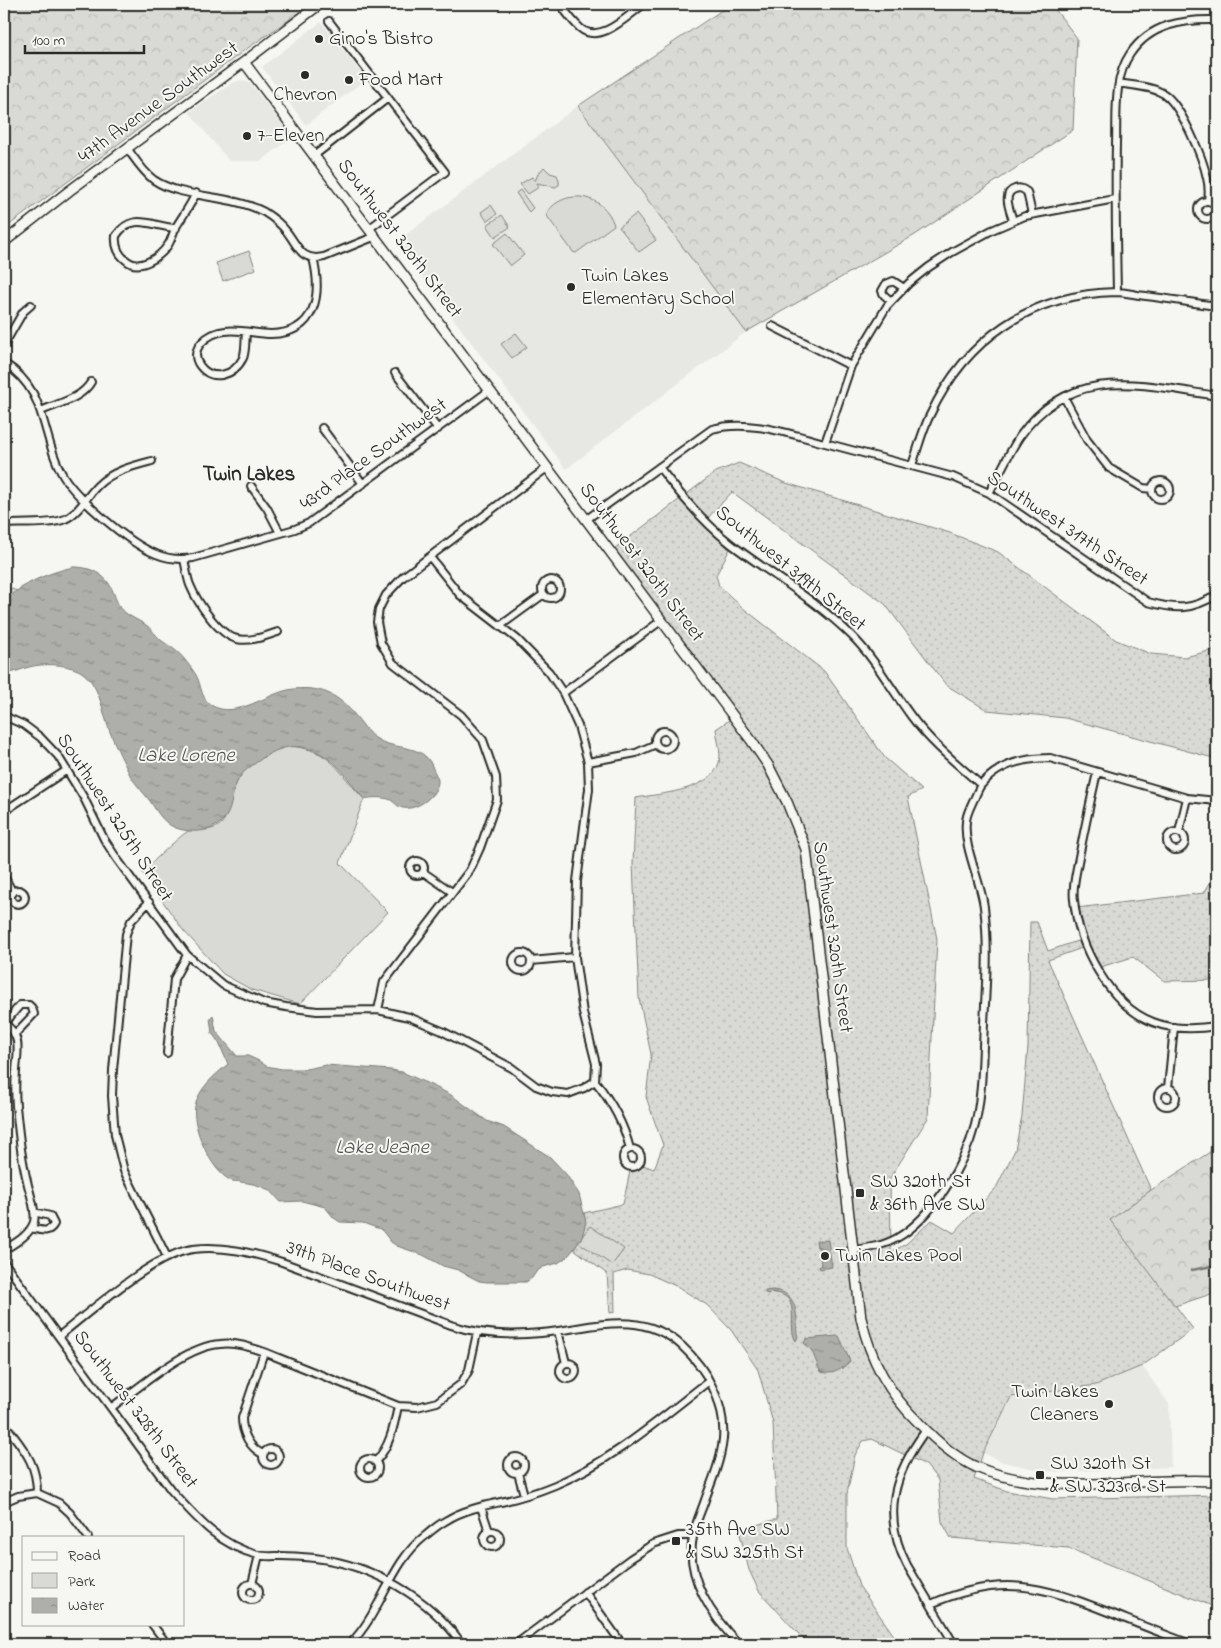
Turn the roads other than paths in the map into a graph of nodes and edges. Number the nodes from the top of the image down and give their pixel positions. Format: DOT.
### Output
graph roads {
  1 [pos="320,4"];
  2 [pos="560,4"];
  3 [pos="644,4"];
  4 [pos="1217,20"];
  5 [pos="328,21"];
  6 [pos="244,62"];
  7 [pos="1119,83"];
  8 [pos="388,98"];
  9 [pos="127,148"];
  10 [pos="315,155"];
  11 [pos="196,193"];
  12 [pos="1115,198"];
  13 [pos="1208,201"];
  14 [pos="1032,214"];
  15 [pos="1013,221"];
  16 [pos="176,228"];
  17 [pos="370,228"];
  18 [pos="376,236"];
  19 [pos="4,242"];
  20 [pos="314,258"];
  21 [pos="904,288"];
  22 [pos="1117,292"];
  23 [pos="891,301"];
  24 [pos="31,304"];
  25 [pos="1217,306"];
  26 [pos="772,326"];
  27 [pos="246,332"];
  28 [pos="4,345"];
  29 [pos="4,363"];
  30 [pos="851,366"];
  31 [pos="395,372"];
  32 [pos="91,382"];
  33 [pos="490,390"];
  34 [pos="1217,396"];
  35 [pos="1064,397"];
  36 [pos="41,411"];
  37 [pos="322,428"];
  38 [pos="438,429"];
  39 [pos="825,443"];
  40 [pos="152,461"];
  41 [pos="912,466"];
  42 [pos="548,467"];
  43 [pos="659,467"];
  44 [pos="363,484"];
  45 [pos="251,486"];
  46 [pos="1152,489"];
  47 [pos="989,493"];
  48 [pos="84,501"];
  49 [pos="586,519"];
  50 [pos="4,524"];
  51 [pos="280,533"];
  52 [pos="430,557"];
  53 [pos="184,559"];
  54 [pos="544,594"];
  55 [pos="1217,595"];
  56 [pos="662,620"];
  57 [pos="500,626"];
  58 [pos="278,632"];
  59 [pos="563,693"];
  60 [pos="4,716"];
  61 [pos="656,744"];
  62 [pos="588,762"];
  63 [pos="67,770"];
  64 [pos="1097,773"];
  65 [pos="981,785"];
  66 [pos="1187,798"];
  67 [pos="1217,801"];
  68 [pos="4,814"];
  69 [pos="1179,832"];
  70 [pos="423,872"];
  71 [pos="4,876"];
  72 [pos="452,892"];
  73 [pos="13,893"];
  74 [pos="149,902"];
  75 [pos="187,956"];
  76 [pos="575,957"];
  77 [pos="531,961"];
  78 [pos="378,1010"];
  79 [pos="6,1025"];
  80 [pos="1217,1026"];
  81 [pos="1174,1027"];
  82 [pos="15,1034"];
  83 [pos="167,1053"];
  84 [pos="595,1081"];
  85 [pos="1168,1088"];
  86 [pos="630,1149"];
  87 [pos="34,1212"];
  88 [pos="31,1228"];
  89 [pos="4,1250"];
  90 [pos="853,1250"];
  91 [pos="167,1257"];
  92 [pos="4,1262"];
  93 [pos="558,1331"];
  94 [pos="477,1333"];
  95 [pos="59,1336"];
  96 [pos="264,1352"];
  97 [pos="566,1363"];
  98 [pos="709,1381"];
  99 [pos="398,1406"];
  100 [pos="112,1407"];
  101 [pos="4,1423"];
  102 [pos="926,1430"];
  103 [pos="263,1454"];
  104 [pos="375,1462"];
  105 [pos="518,1474"];
  106 [pos="1217,1480"];
  107 [pos="37,1493"];
  108 [pos="524,1495"];
  109 [pos="4,1502"];
  110 [pos="481,1506"];
  111 [pos="490,1531"];
  112 [pos="87,1536"];
  113 [pos="693,1536"];
  114 [pos="259,1555"];
  115 [pos="390,1583"];
  116 [pos="252,1584"];
  117 [pos="585,1592"];
  118 [pos="931,1604"];
  119 [pos="154,1626"];
  120 [pos="167,1644"];
  121 [pos="350,1644"];
  122 [pos="462,1644"];
  123 [pos="516,1644"];
  124 [pos="622,1644"];
  125 [pos="739,1644"];
  126 [pos="954,1644"];
  127 [pos="1191,1644"];
  1 -- 6 [label="main road, 47th Avenue Southwest"];
  2 -- 3 [label="street"];
  4 -- 7 [label="street"];
  5 -- 8 [label="street"];
  6 -- 9 [label="main road, 47th Avenue Southwest"];
  6 -- 10 [label="main road, Southwest 320th Street"];
  7 -- 12 [label="street"];
  7 -- 13 [label="street"];
  8 -- 10 [label="street"];
  8 -- 17 [label="street"];
  9 -- 11 [label="street"];
  9 -- 19 [label="main road, 47th Avenue Southwest"];
  10 -- 17 [label="main road, Southwest 320th Street"];
  11 -- 16 [label="street"];
  11 -- 20 [label="street"];
  12 -- 14 [label="street"];
  12 -- 22 [label="street"];
  14 -- 15 [label="street"];
  14 -- 15 [label="street"];
  15 -- 21 [label="street"];
  16 -- 16 [label="street"];
  17 -- 18 [label="main road, Southwest 320th Street"];
  18 -- 20 [label="street"];
  18 -- 33 [label="main road, Southwest 320th Street"];
  20 -- 27 [label="street"];
  21 -- 23 [label="street"];
  21 -- 23 [label="street"];
  22 -- 25 [label="street"];
  22 -- 41 [label="street"];
  23 -- 30 [label="street"];
  24 -- 28 [label="street"];
  26 -- 30 [label="street"];
  27 -- 27 [label="street"];
  29 -- 36 [label="street"];
  30 -- 39 [label="street"];
  31 -- 38 [label="street"];
  32 -- 36 [label="street"];
  33 -- 38 [label="street, 43rd Place Southwest"];
  33 -- 42 [label="main road, Southwest 320th Street"];
  34 -- 35 [label="street"];
  35 -- 46 [label="street"];
  35 -- 47 [label="street"];
  36 -- 48 [label="street"];
  37 -- 44 [label="street"];
  38 -- 44 [label="street, 43rd Place Southwest"];
  39 -- 41 [label="street, Southwest 317th Street"];
  39 -- 43 [label="street, Southwest 317th Street"];
  40 -- 48 [label="street"];
  41 -- 47 [label="street, Southwest 317th Street"];
  42 -- 49 [label="main road, Southwest 320th Street"];
  42 -- 52 [label="street"];
  43 -- 49 [label="street, Southwest 317th Street"];
  43 -- 65 [label="street, Southwest 319th Street"];
  44 -- 51 [label="street, 43rd Place Southwest"];
  45 -- 51 [label="street"];
  47 -- 55 [label="street, Southwest 317th Street"];
  48 -- 50 [label="street"];
  48 -- 53 [label="street"];
  49 -- 56 [label="main road, Southwest 320th Street"];
  51 -- 53 [label="street, 43rd Place Southwest"];
  52 -- 57 [label="street"];
  52 -- 72 [label="street"];
  53 -- 58 [label="street"];
  54 -- 57 [label="street"];
  56 -- 59 [label="street"];
  56 -- 90 [label="main road, Southwest 320th Street"];
  57 -- 59 [label="street"];
  59 -- 62 [label="street"];
  60 -- 63 [label="street, Southwest 325th Street"];
  61 -- 62 [label="street"];
  62 -- 76 [label="street"];
  63 -- 68 [label="street"];
  63 -- 74 [label="street, Southwest 325th Street"];
  64 -- 65 [label="street"];
  64 -- 66 [label="street"];
  64 -- 81 [label="street"];
  65 -- 90 [label="street"];
  66 -- 67 [label="street"];
  66 -- 69 [label="street"];
  70 -- 72 [label="street"];
  71 -- 73 [label="street"];
  72 -- 78 [label="street"];
  74 -- 75 [label="street, Southwest 325th Street"];
  74 -- 91 [label="street"];
  75 -- 78 [label="street, Southwest 325th Street"];
  75 -- 83 [label="street"];
  76 -- 77 [label="street"];
  76 -- 84 [label="street"];
  78 -- 84 [label="street, Southwest 325th Street"];
  79 -- 82 [label="street"];
  79 -- 82 [label="street"];
  80 -- 81 [label="street"];
  81 -- 85 [label="street"];
  82 -- 87 [label="street"];
  84 -- 86 [label="street"];
  87 -- 88 [label="street"];
  87 -- 88 [label="street"];
  88 -- 89 [label="street"];
  90 -- 102 [label="main road, Southwest 320th Street"];
  91 -- 94 [label="street, 39th Place Southwest"];
  91 -- 95 [label="street, 39th Place Southwest"];
  92 -- 95 [label="street, Southwest 328th Street"];
  93 -- 94 [label="street, 39th Place Southwest"];
  93 -- 97 [label="street"];
  93 -- 98 [label="street, 39th Place Southwest"];
  94 -- 99 [label="street"];
  95 -- 100 [label="street, Southwest 328th Street"];
  96 -- 99 [label="street"];
  96 -- 100 [label="street"];
  96 -- 103 [label="street"];
  98 -- 108 [label="street"];
  98 -- 113 [label="street"];
  99 -- 104 [label="street"];
  100 -- 114 [label="street, Southwest 328th Street"];
  101 -- 107 [label="street"];
  102 -- 106 [label="main road, Southwest 320th Street"];
  102 -- 118 [label="street"];
  105 -- 108 [label="street"];
  107 -- 109 [label="street"];
  107 -- 112 [label="street"];
  108 -- 110 [label="street"];
  110 -- 111 [label="street"];
  110 -- 115 [label="street"];
  113 -- 117 [label="street"];
  113 -- 125 [label="street"];
  114 -- 115 [label="street, Southwest 328th Street"];
  114 -- 116 [label="street"];
  115 -- 121 [label="street"];
  115 -- 122 [label="street, Southwest 328th Street"];
  117 -- 123 [label="street"];
  117 -- 124 [label="street"];
  118 -- 126 [label="street"];
  118 -- 127 [label="street"];
  119 -- 120 [label="street"];
}
